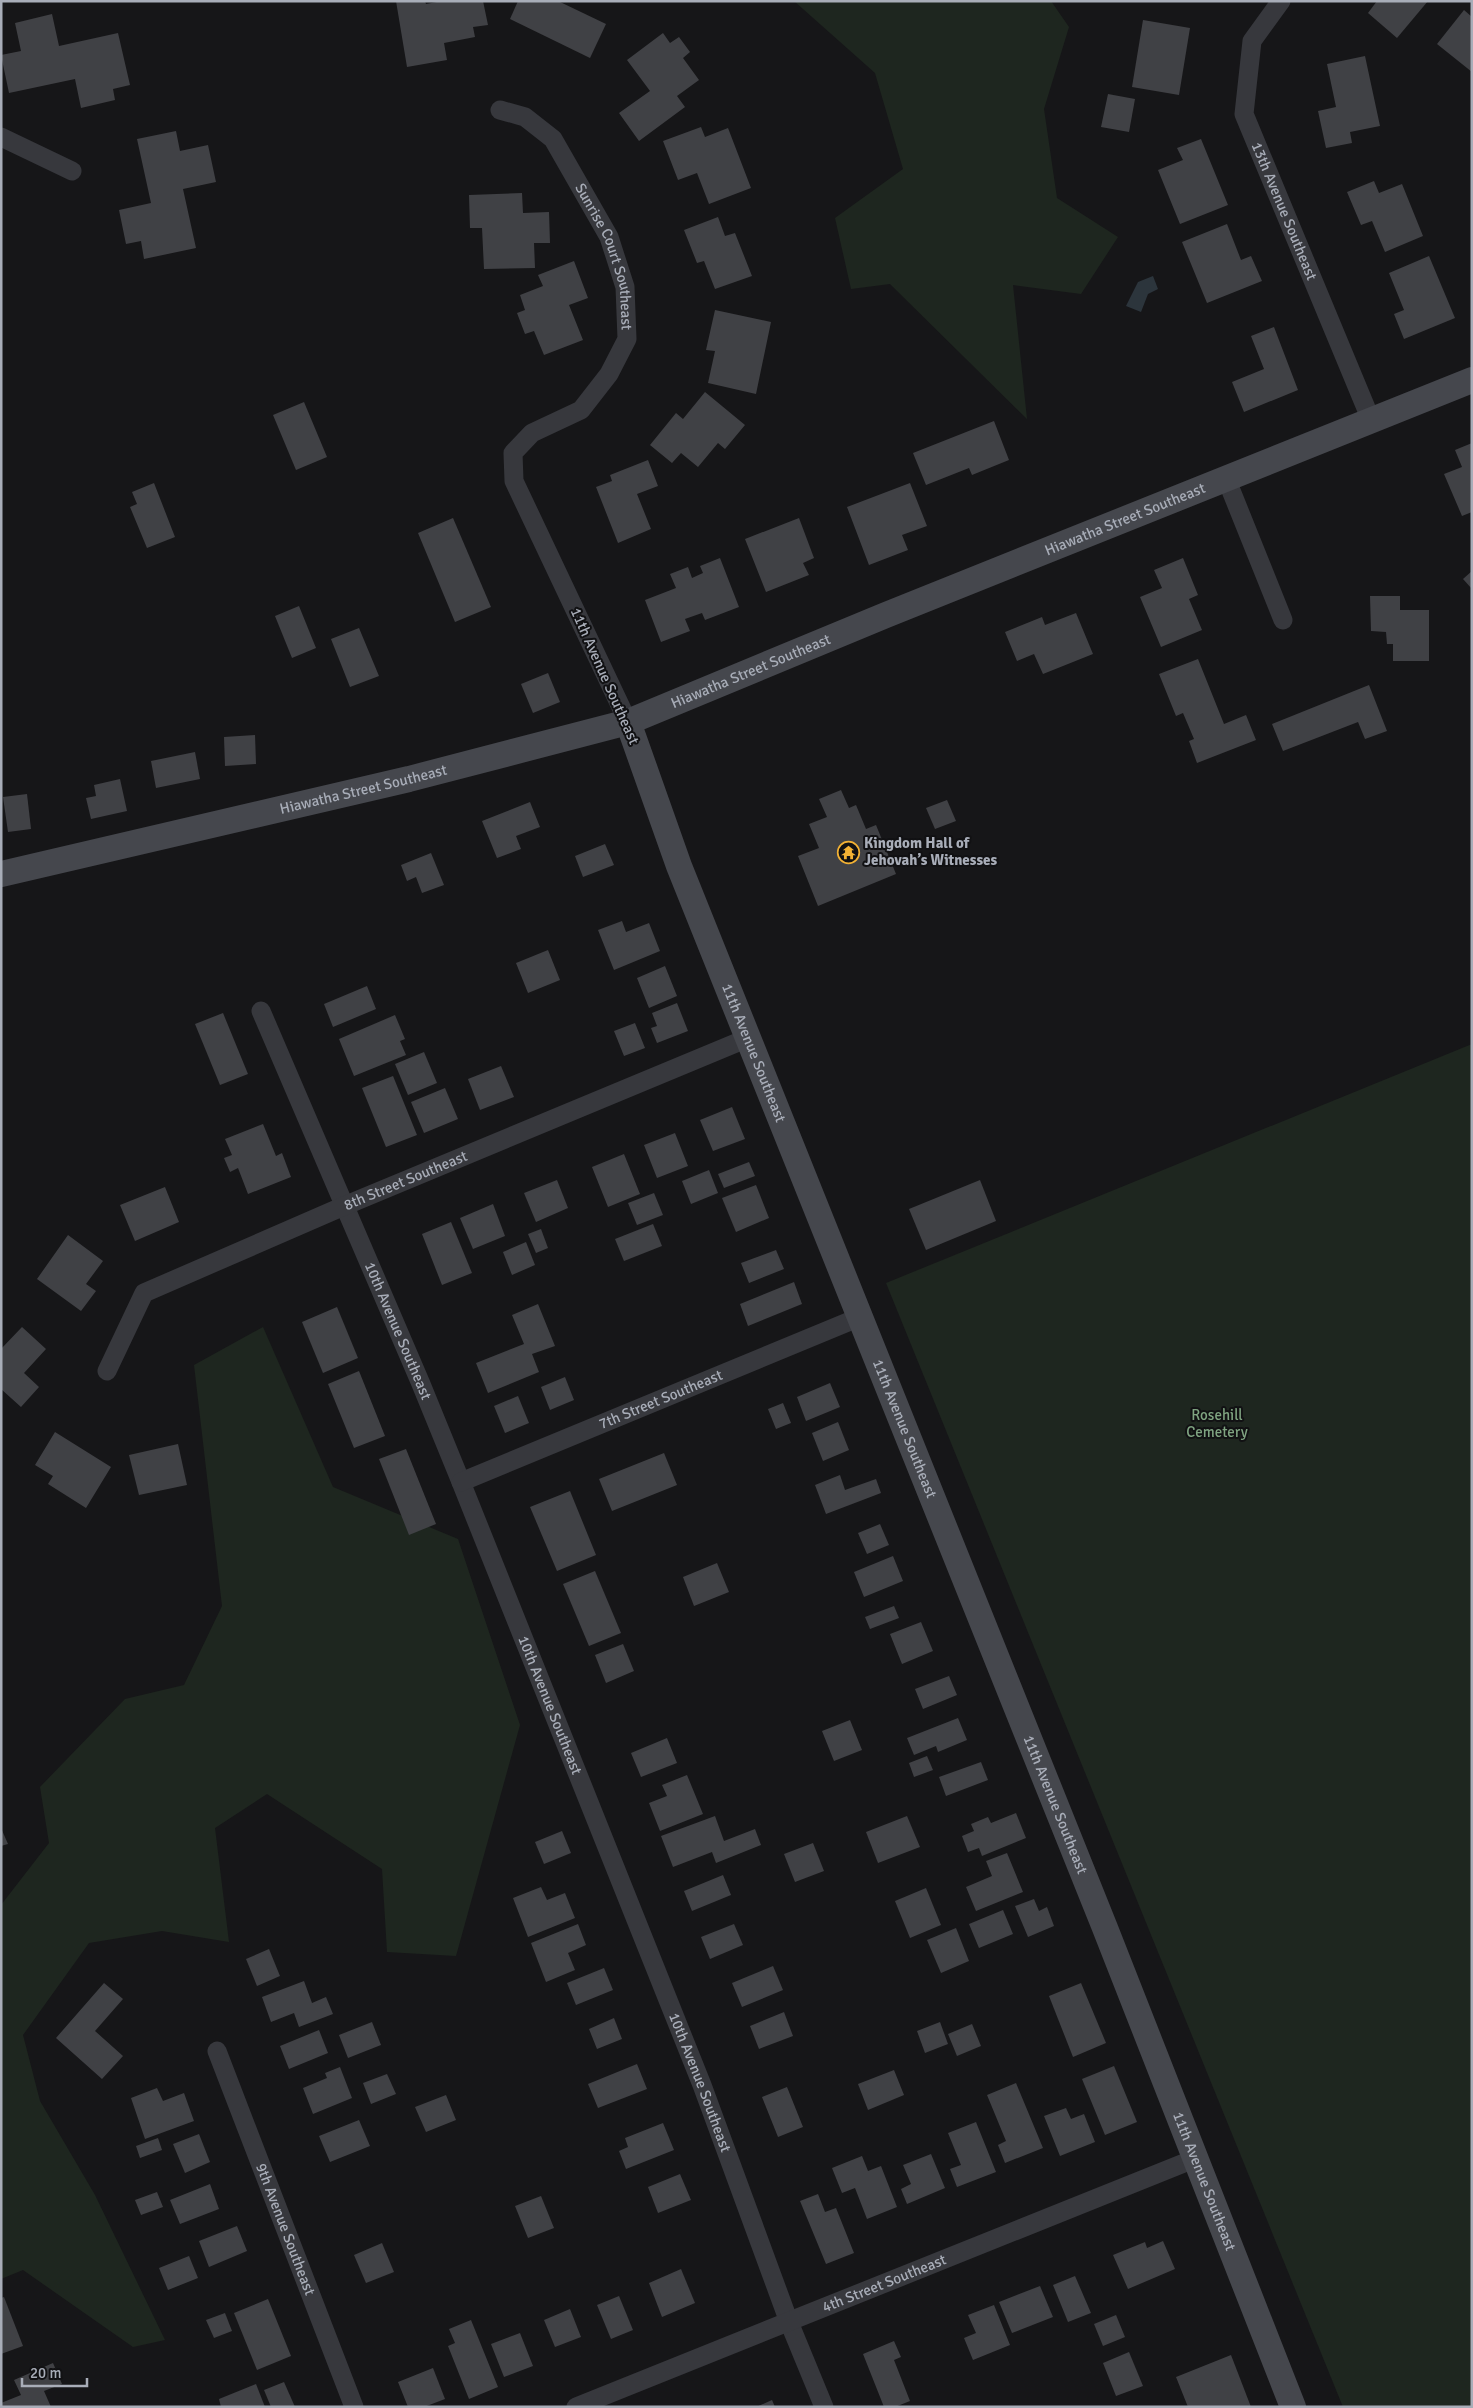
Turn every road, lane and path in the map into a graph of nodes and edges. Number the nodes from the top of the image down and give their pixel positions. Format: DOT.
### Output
graph roads {
  1 [pos="1280,1"];
  2 [pos="500,110"];
  3 [pos="1,137"];
  4 [pos="72,171"];
  5 [pos="1472,380"];
  6 [pos="1371,420"];
  7 [pos="513,453"];
  8 [pos="1226,478"];
  9 [pos="1283,620"];
  10 [pos="628,722"];
  11 [pos="1,874"];
  12 [pos="261,1011"];
  13 [pos="748,1038"];
  14 [pos="344,1206"];
  15 [pos="860,1316"];
  16 [pos="107,1371"];
  17 [pos="461,1482"];
  18 [pos="218,2052"];
  19 [pos="1194,2159"];
  20 [pos="789,2322"];
  21 [pos="354,2407"];
  22 [pos="576,2407"];
  23 [pos="824,2407"];
  24 [pos="1293,2407"];
  1 -- 6 [label="street, 13th Avenue Southeast"];
  2 -- 7 [label="street, Sunrise Court Southeast"];
  3 -- 4 [label="street"];
  5 -- 6 [label="street, Hiawatha Street Southeast"];
  6 -- 8 [label="street, Hiawatha Street Southeast"];
  7 -- 10 [label="street, 11th Avenue Southeast"];
  8 -- 9 [label="street"];
  8 -- 10 [label="street, Hiawatha Street Southeast"];
  10 -- 11 [label="street, Hiawatha Street Southeast"];
  10 -- 13 [label="street, 11th Avenue Southeast"];
  12 -- 14 [label="street, 10th Avenue Southeast"];
  13 -- 14 [label="street, 8th Street Southeast"];
  13 -- 15 [label="street, 11th Avenue Southeast"];
  14 -- 16 [label="street, 8th Street Southeast"];
  14 -- 17 [label="street, 10th Avenue Southeast"];
  15 -- 17 [label="street, 7th Street Southeast"];
  15 -- 19 [label="street, 11th Avenue Southeast"];
  17 -- 20 [label="street, 10th Avenue Southeast"];
  18 -- 21 [label="street, 9th Avenue Southeast"];
  19 -- 20 [label="street, 4th Street Southeast"];
  19 -- 24 [label="street, 11th Avenue Southeast"];
  20 -- 22 [label="street, 4th Street Southeast"];
  20 -- 23 [label="street, 10th Avenue Southeast"];
}
